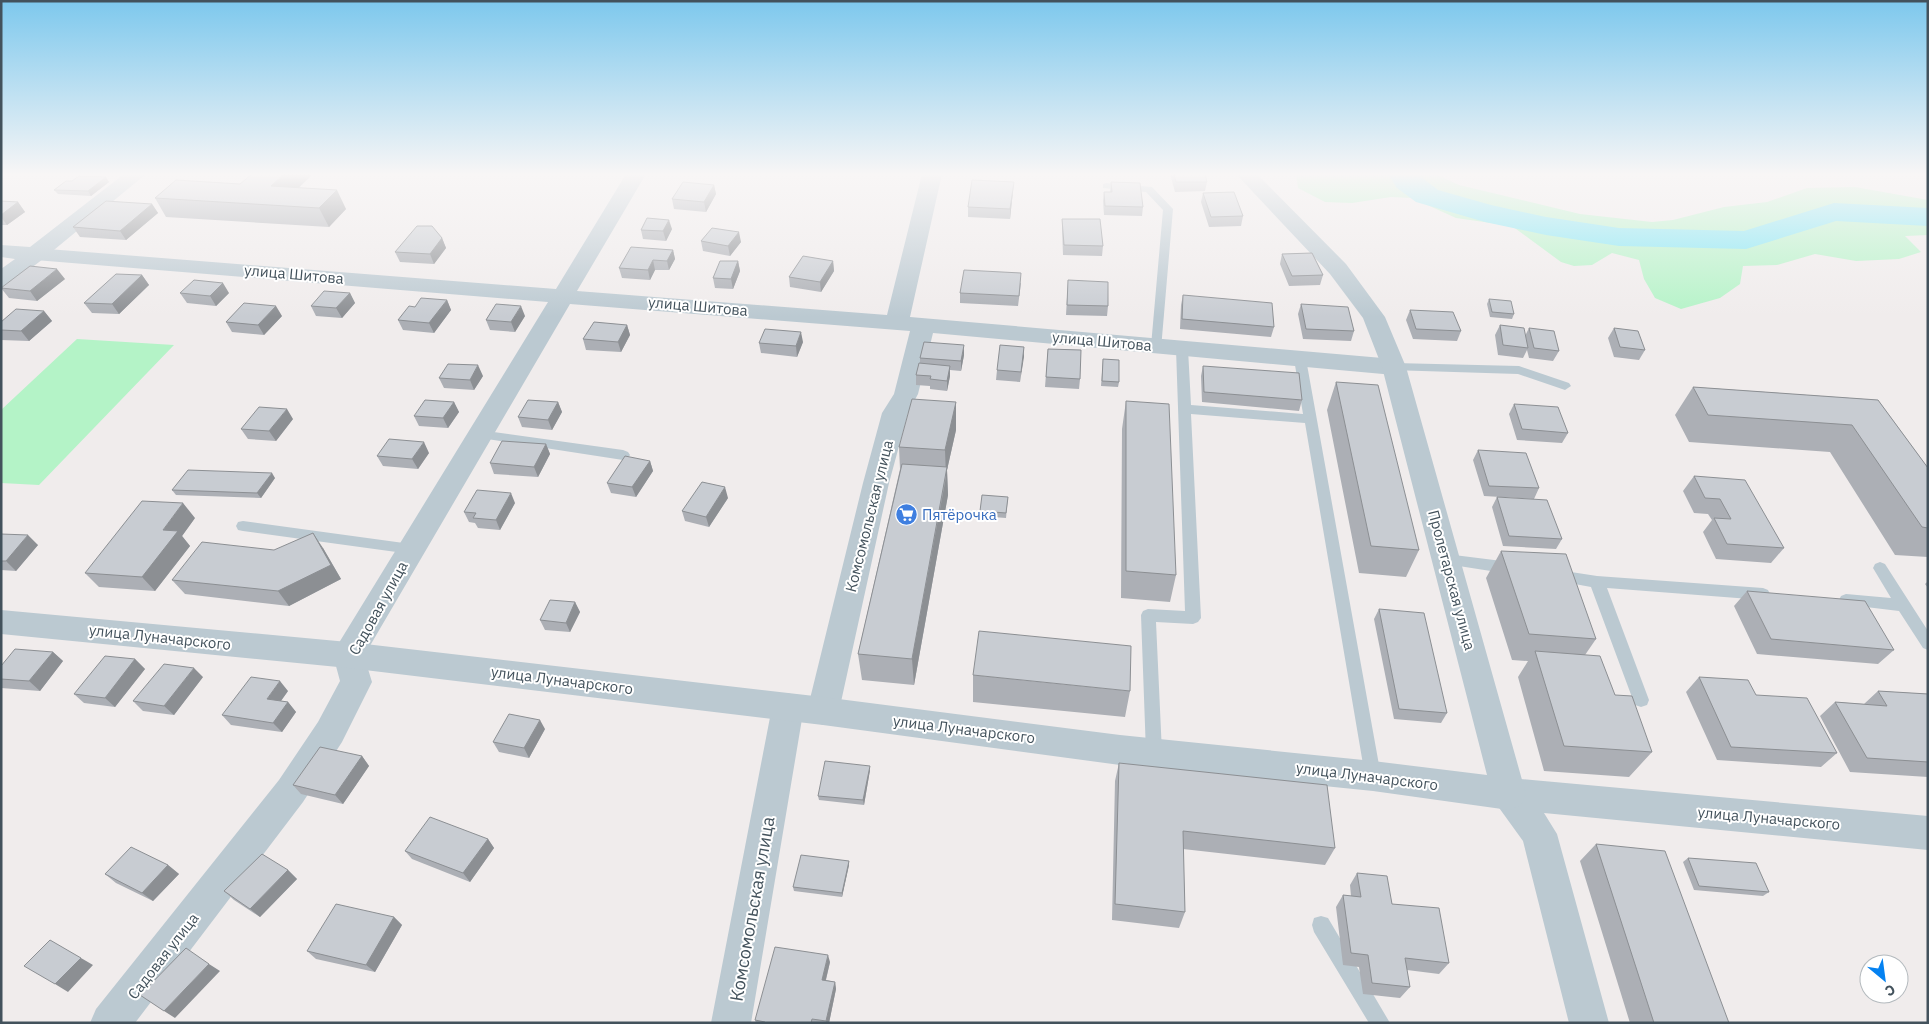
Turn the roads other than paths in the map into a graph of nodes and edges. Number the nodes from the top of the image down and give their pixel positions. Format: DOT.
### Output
graph roads {
  1 [pos="76,222"];
  2 [pos="607,222"];
  3 [pos="925,222"];
  4 [pos="1167,222"];
  5 [pos="1292,222"];
  6 [pos="1,251"];
  7 [pos="35,254"];
  8 [pos="1,280"];
  9 [pos="562,295"];
  10 [pos="910,324"];
  11 [pos="1157,346"];
  12 [pos="1182,349"];
  13 [pos="1300,359"];
  14 [pos="1394,366"];
  15 [pos="1565,386"];
  16 [pos="1184,409"];
  17 [pos="1310,419"];
  18 [pos="479,434"];
  19 [pos="623,455"];
  20 [pos="243,526"];
  21 [pos="411,549"];
  22 [pos="1446,559"];
  23 [pos="1880,568"];
  24 [pos="1521,570"];
  25 [pos="1540,573"];
  26 [pos="1596,582"];
  27 [pos="1774,595"];
  28 [pos="1834,600"];
  29 [pos="1903,605"];
  30 [pos="1,622"];
  31 [pos="1928,644"];
  32 [pos="348,655"];
  33 [pos="1641,700"];
  34 [pos="788,707"];
  35 [pos="823,711"];
  36 [pos="1154,753"];
  37 [pos="1373,776"];
  38 [pos="1509,794"];
  39 [pos="1928,833"];
  40 [pos="1321,925"];
  41 [pos="110,1023"];
  42 [pos="731,1023"];
  43 [pos="1380,1023"];
  44 [pos="1589,1023"];
  1 -- 7 [label="street"];
  2 -- 9 [label="street, Садовая улица"];
  3 -- 10 [label="street, Комсомольская улица"];
  4 -- 11 [label="lane"];
  5 -- 14 [label="street, Пролетарская улица"];
  6 -- 7 [label="street, улица Шитова"];
  7 -- 8 [label="street"];
  7 -- 9 [label="street, улица Шитова"];
  9 -- 10 [label="street, улица Шитова"];
  9 -- 18 [label="street, Садовая улица"];
  10 -- 11 [label="street, улица Шитова"];
  10 -- 35 [label="street, Комсомольская улица"];
  11 -- 12 [label="street, улица Шитова"];
  12 -- 13 [label="street, улица Шитова"];
  12 -- 16 [label="lane"];
  13 -- 14 [label="street, улица Шитова"];
  13 -- 17 [label="lane"];
  14 -- 15 [label="lane"];
  14 -- 22 [label="street, Пролетарская улица"];
  16 -- 17 [label="lane"];
  16 -- 36 [label="lane"];
  17 -- 37 [label="lane"];
  18 -- 19 [label="lane"];
  18 -- 21 [label="street, Садовая улица"];
  20 -- 21 [label="lane"];
  21 -- 32 [label="street, Садовая улица"];
  22 -- 24 [label="lane"];
  22 -- 38 [label="street, Пролетарская улица"];
  23 -- 29 [label="lane"];
  25 -- 26 [label="lane"];
  26 -- 27 [label="lane"];
  26 -- 33 [label="lane"];
  28 -- 29 [label="lane"];
  29 -- 31 [label="lane"];
  30 -- 32 [label="street, улица Луначарского"];
  32 -- 34 [label="street, улица Луначарского"];
  32 -- 41 [label="street, Садовая улица"];
  34 -- 35 [label="street, улица Луначарского"];
  34 -- 42 [label="street, Комсомольская улица"];
  35 -- 36 [label="street, улица Луначарского"];
  36 -- 37 [label="street, улица Луначарского"];
  37 -- 38 [label="street, улица Луначарского"];
  38 -- 39 [label="street, улица Луначарского"];
  38 -- 44 [label="street, Пролетарская улица"];
  40 -- 43 [label="lane"];
}
